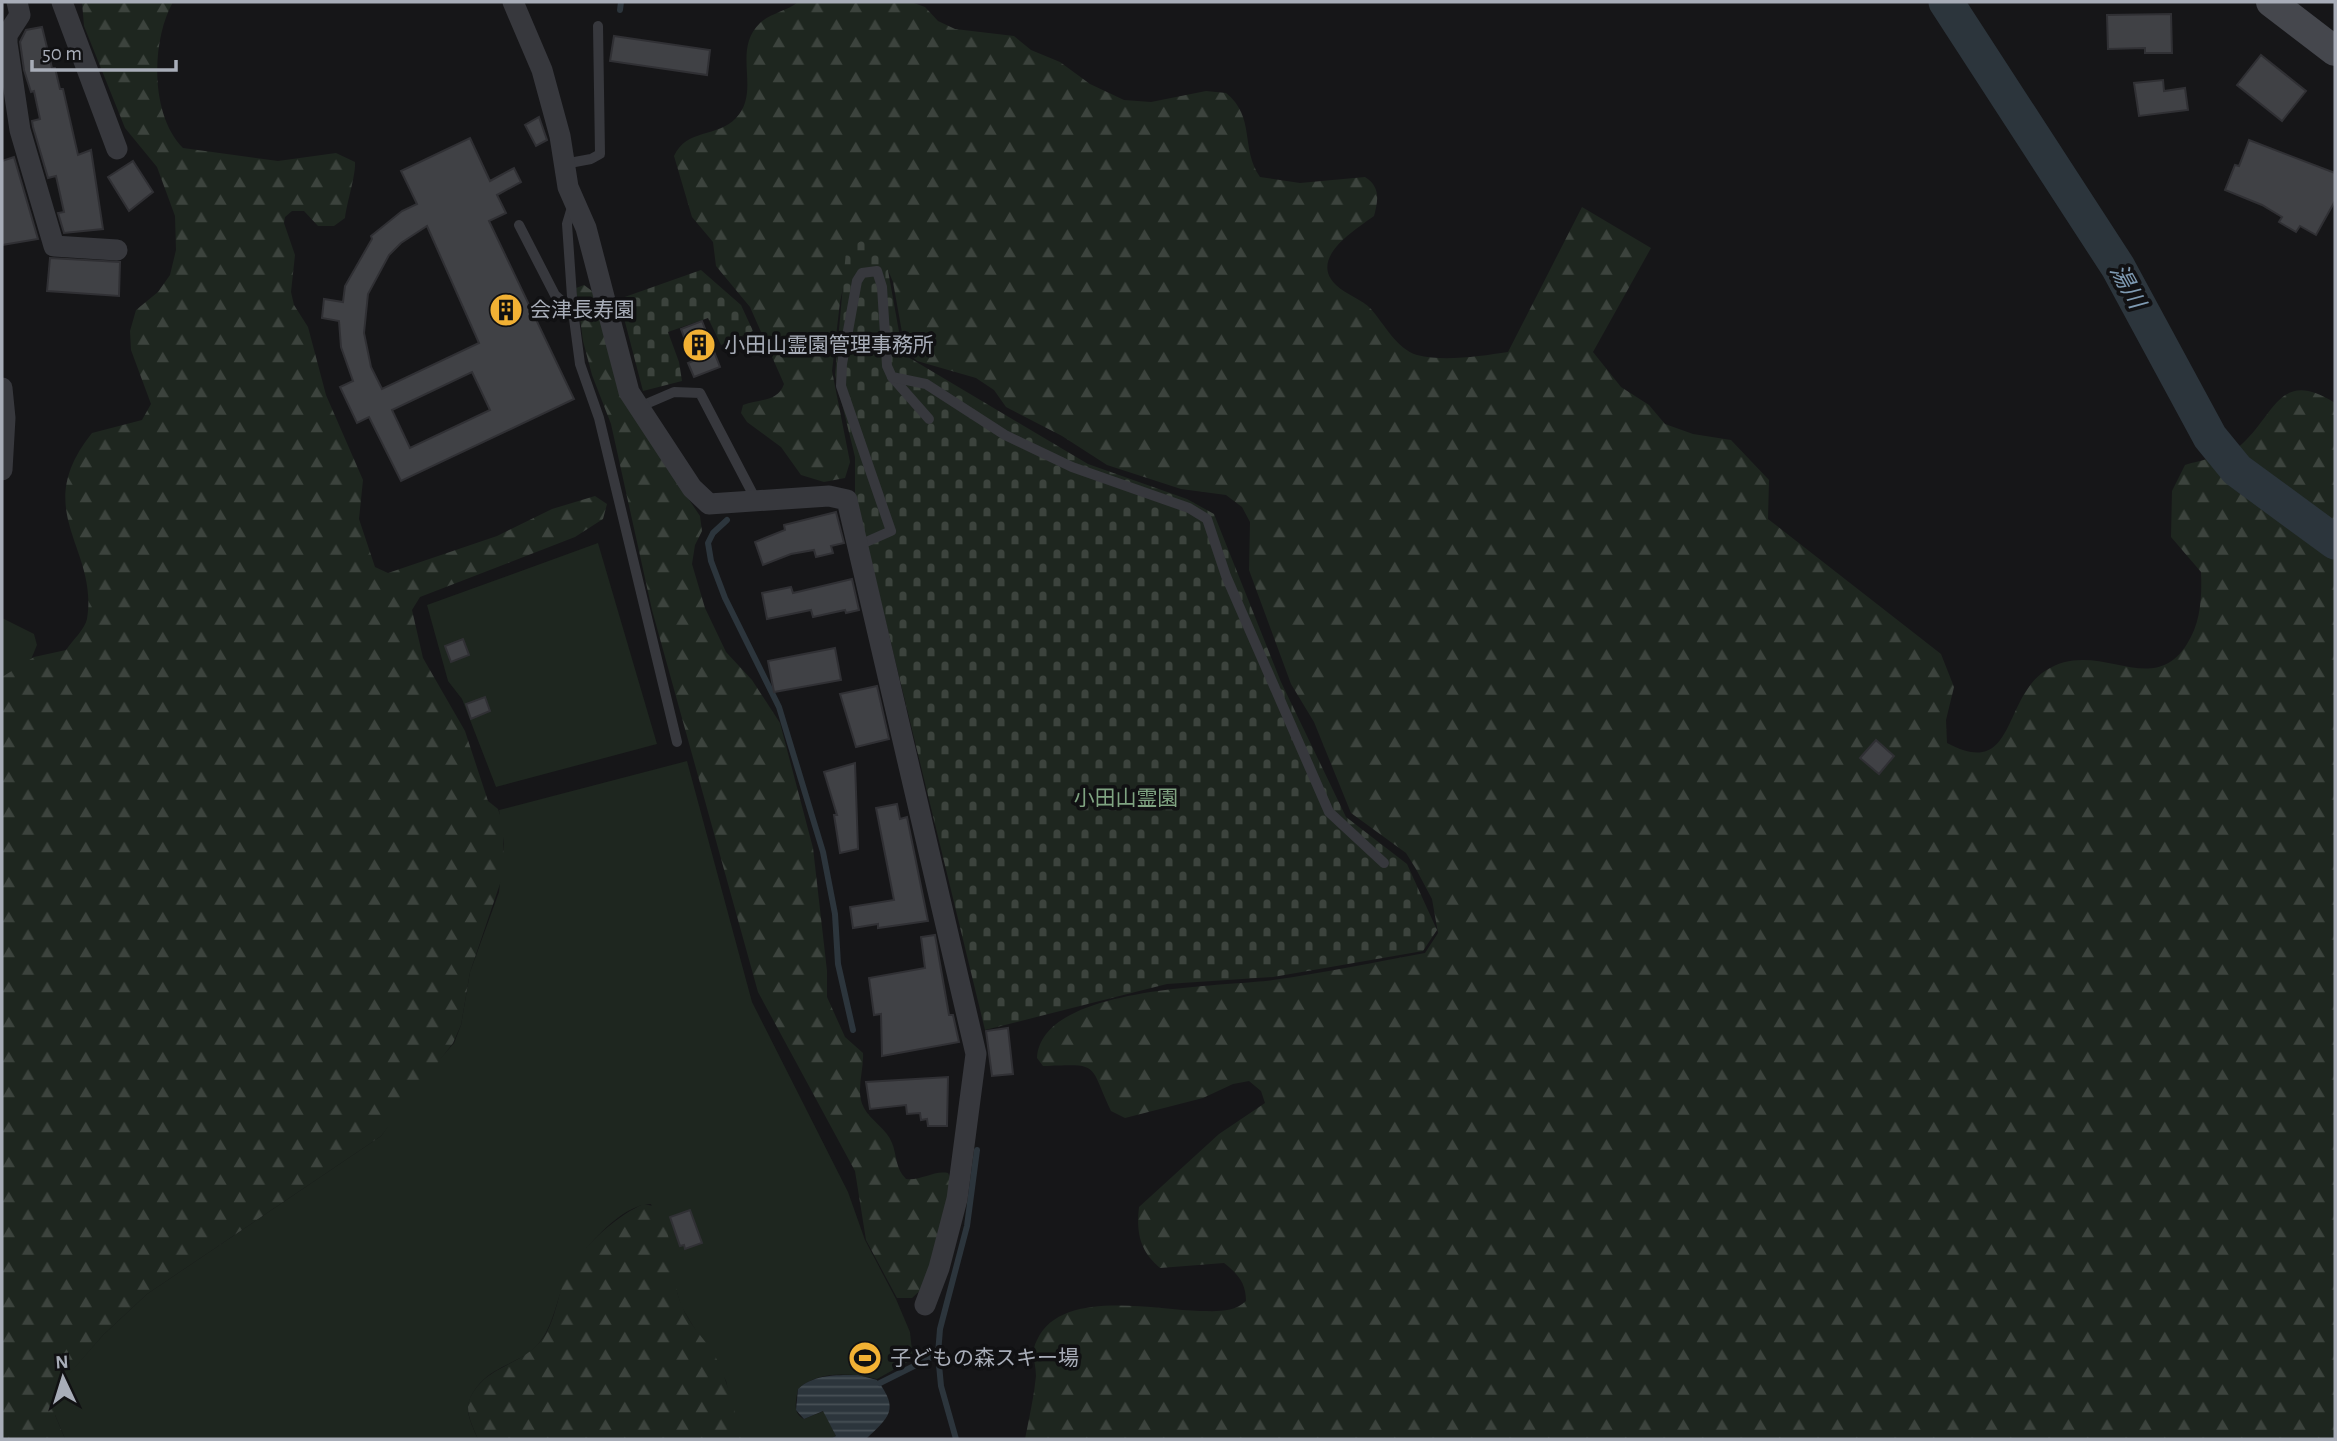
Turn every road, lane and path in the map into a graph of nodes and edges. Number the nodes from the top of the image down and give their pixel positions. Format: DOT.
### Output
graph roads {
  1 [pos="17,2"];
  2 [pos="62,2"];
  3 [pos="513,2"];
  4 [pos="2271,2"];
  5 [pos="598,26"];
  6 [pos="2335,51"];
  7 [pos="117,149"];
  8 [pos="564,164"];
  9 [pos="573,204"];
  10 [pos="519,225"];
  11 [pos="117,250"];
  12 [pos="573,311"];
  13 [pos="892,377"];
  14 [pos="2,388"];
  15 [pos="639,407"];
  16 [pos="929,419"];
  17 [pos="2,470"];
  18 [pos="757,502"];
  19 [pos="857,546"];
  20 [pos="677,742"];
  21 [pos="1384,863"];
  22 [pos="925,1306"];
  1 -- 11 [label="street"];
  2 -- 7 [label="street"];
  3 -- 8 [label="street"];
  4 -- 6 [label="main road"];
  5 -- 8 [label="lane"];
  8 -- 9 [label="street"];
  9 -- 12 [label="lane"];
  9 -- 15 [label="street"];
  10 -- 12 [label="lane"];
  12 -- 20 [label="lane"];
  13 -- 16 [label="lane"];
  13 -- 19 [label="lane"];
  13 -- 21 [label="lane"];
  14 -- 17 [label="street"];
  15 -- 18 [label="street"];
  15 -- 18 [label="lane"];
  18 -- 19 [label="street"];
  19 -- 22 [label="street"];
}
